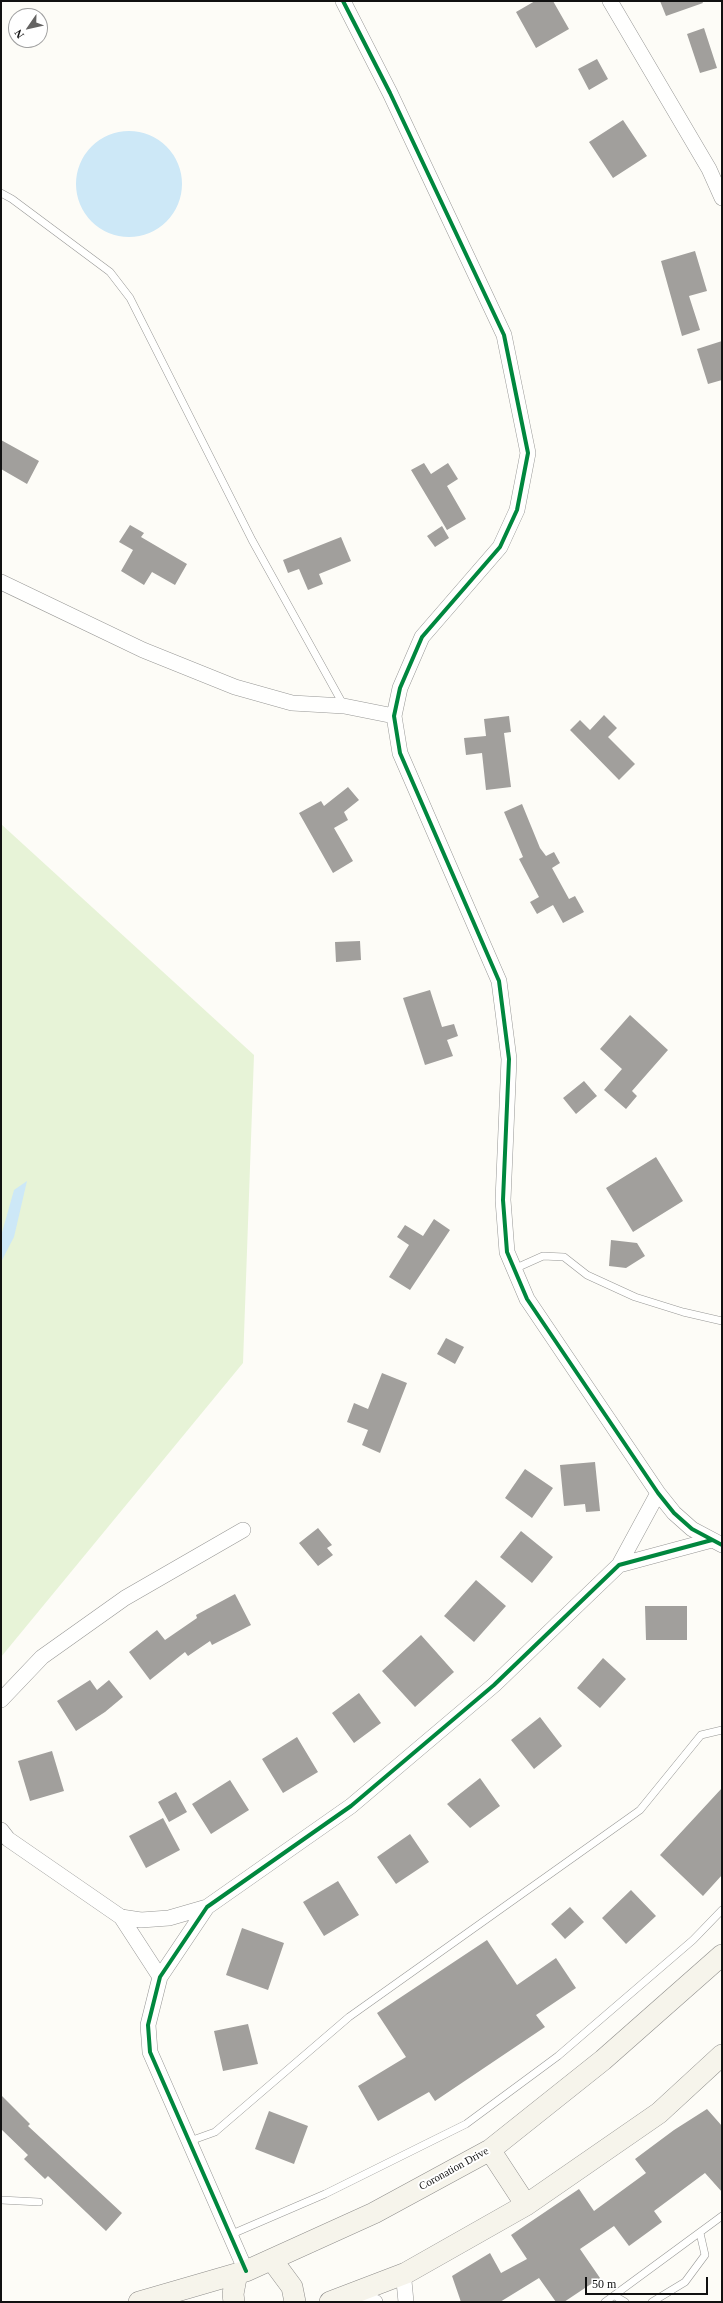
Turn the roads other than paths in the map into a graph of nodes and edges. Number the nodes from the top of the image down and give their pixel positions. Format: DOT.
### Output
graph roads {
  1 [pos="343,1"];
  2 [pos="610,1"];
  3 [pos="1,193"];
  4 [pos="722,198"];
  5 [pos="1,582"];
  6 [pos="344,706"];
  7 [pos="394,716"];
  8 [pos="514,1269"];
  9 [pos="722,1321"];
  10 [pos="658,1493"];
  11 [pos="243,1530"];
  12 [pos="717,1542"];
  13 [pos="619,1565"];
  14 [pos="1,1700"];
  15 [pos="722,1730"];
  16 [pos="1,1830"];
  17 [pos="207,1907"];
  18 [pos="722,1910"];
  19 [pos="121,1917"];
  20 [pos="722,1955"];
  21 [pos="160,1977"];
  22 [pos="722,2055"];
  23 [pos="190,2142"];
  24 [pos="490,2150"];
  25 [pos="1,2200"];
  26 [pos="39,2202"];
  27 [pos="526,2205"];
  28 [pos="722,2216"];
  29 [pos="700,2233"];
  30 [pos="232,2234"];
  31 [pos="272,2260"];
  32 [pos="243,2272"];
  33 [pos="406,2273"];
  34 [pos="615,2296"];
  35 [pos="337,2299"];
  36 [pos="139,2302"];
  37 [pos="234,2302"];
  38 [pos="295,2302"];
  39 [pos="375,2302"];
  40 [pos="406,2302"];
  41 [pos="605,2302"];
  42 [pos="625,2302"];
  43 [pos="652,2302"];
  1 -- 7 [label="street"];
  2 -- 4 [label="street"];
  3 -- 6 [label="lane"];
  5 -- 6 [label="street"];
  6 -- 7 [label="street"];
  7 -- 8 [label="street"];
  8 -- 9 [label="lane"];
  8 -- 10 [label="street"];
  10 -- 12 [label="street"];
  10 -- 13 [label="street"];
  11 -- 14 [label="street"];
  12 -- 13 [label="street"];
  13 -- 17 [label="street"];
  15 -- 23 [label="lane"];
  16 -- 19 [label="street"];
  17 -- 19 [label="street"];
  17 -- 21 [label="street"];
  18 -- 30 [label="lane"];
  19 -- 21 [label="street"];
  20 -- 24 [label="street, Coronation Drive"];
  21 -- 23 [label="street"];
  22 -- 27 [label="street"];
  23 -- 30 [label="street"];
  24 -- 27 [label="street"];
  24 -- 31 [label="street, Coronation Drive"];
  25 -- 26 [label="lane"];
  27 -- 33 [label="street"];
  28 -- 29 [label="lane"];
  29 -- 34 [label="lane"];
  29 -- 43 [label="lane"];
  30 -- 32 [label="street"];
  31 -- 32 [label="street, Coronation Drive"];
  31 -- 38 [label="street"];
  32 -- 36 [label="street, Coronation Drive"];
  32 -- 37 [label="street"];
  33 -- 35 [label="street"];
  33 -- 40 [label="street"];
  34 -- 41 [label="lane"];
  34 -- 42 [label="lane"];
  35 -- 39 [label="street"];
}
